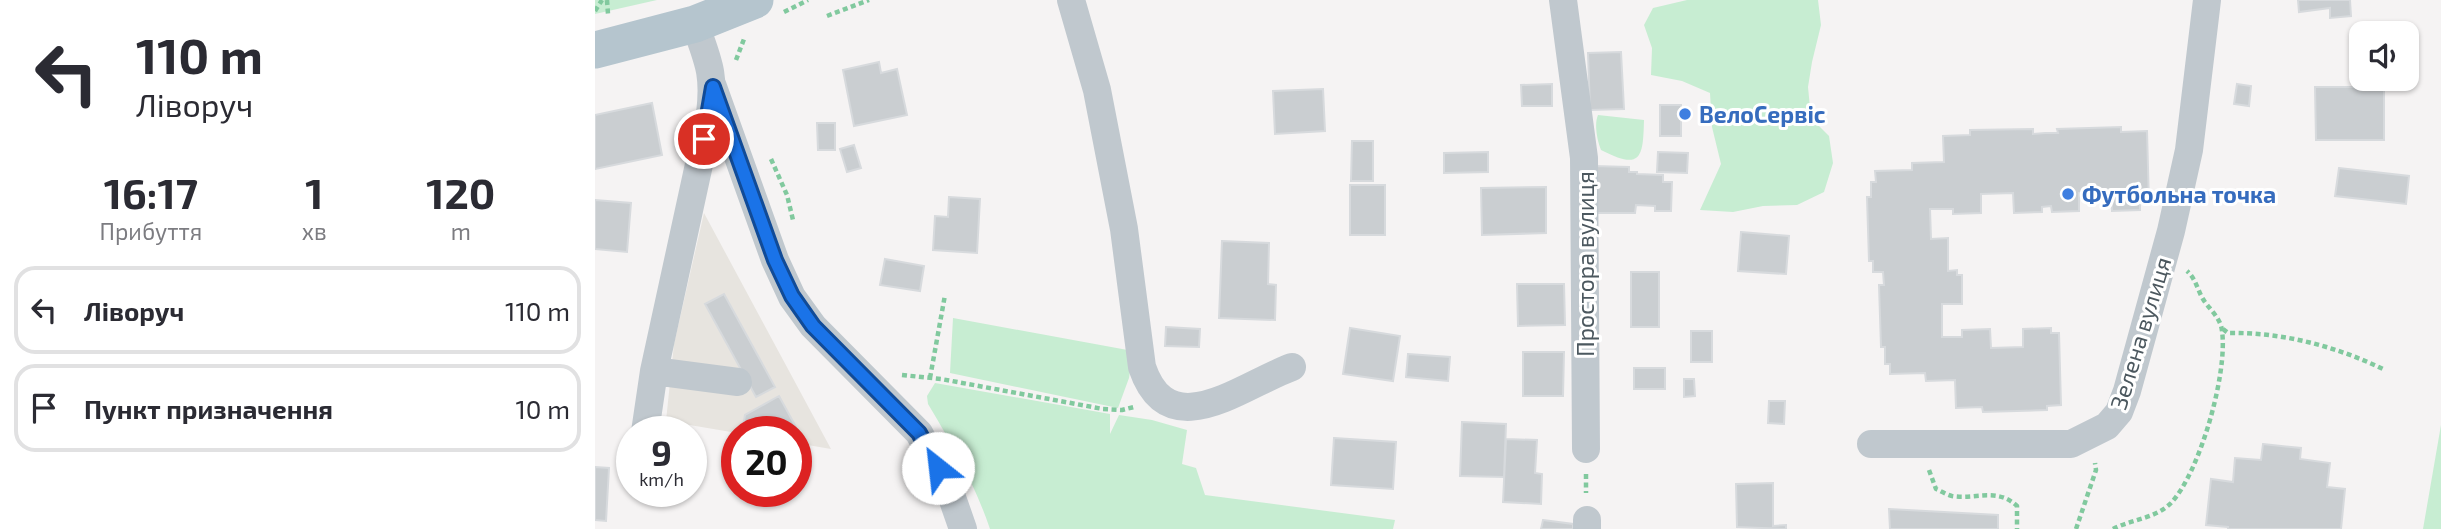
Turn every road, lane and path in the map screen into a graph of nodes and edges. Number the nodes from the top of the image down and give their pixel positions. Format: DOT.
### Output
graph roads {
  1 [pos="605,0"];
  2 [pos="869,0"];
  3 [pos="1071,0"];
  4 [pos="1563,0"];
  5 [pos="2207,0"];
  6 [pos="595,11"];
  7 [pos="608,15"];
  8 [pos="750,16"];
  9 [pos="827,16"];
  10 [pos="695,24"];
  11 [pos="595,50"];
  12 [pos="735,63"];
  13 [pos="713,87"];
  14 [pos="768,152"];
  15 [pos="796,231"];
  16 [pos="2163,261"];
  17 [pos="945,295"];
  18 [pos="2223,328"];
  19 [pos="1292,367"];
  20 [pos="2383,369"];
  21 [pos="654,371"];
  22 [pos="890,374"];
  23 [pos="930,378"];
  24 [pos="738,382"];
  25 [pos="1156,394"];
  26 [pos="647,416"];
  27 [pos="2092,436"];
  28 [pos="1871,444"];
  29 [pos="1925,444"];
  30 [pos="1586,449"];
  31 [pos="1587,524"];
  32 [pos="963,529"];
  33 [pos="2017,529"];
  34 [pos="2076,529"];
  35 [pos="2113,529"];
  1 -- 6 [label="path"];
  1 -- 7 [label="path"];
  2 -- 9 [label="path"];
  3 -- 25 [label="street"];
  4 -- 30 [label="street, Простора вулиця"];
  5 -- 16 [label="street, Зелена вулиця"];
  8 -- 10 [label="main road"];
  8 -- 12 [label="path"];
  10 -- 11 [label="main road"];
  10 -- 13 [label="street"];
  13 -- 21 [label="street"];
  13 -- 32 [label="street"];
  14 -- 15 [label="path"];
  16 -- 18 [label="path"];
  16 -- 27 [label="street, Зелена вулиця"];
  17 -- 23 [label="path"];
  18 -- 20 [label="path"];
  18 -- 35 [label="path"];
  19 -- 25 [label="street"];
  21 -- 24 [label="street"];
  21 -- 26 [label="street"];
  22 -- 23 [label="path"];
  23 -- 25 [label="path"];
  27 -- 29 [label="street, Зелена вулиця"];
  27 -- 34 [label="path"];
  28 -- 29 [label="street, Зелена вулиця"];
  29 -- 33 [label="path"];
  30 -- 31 [label="path"];
}
